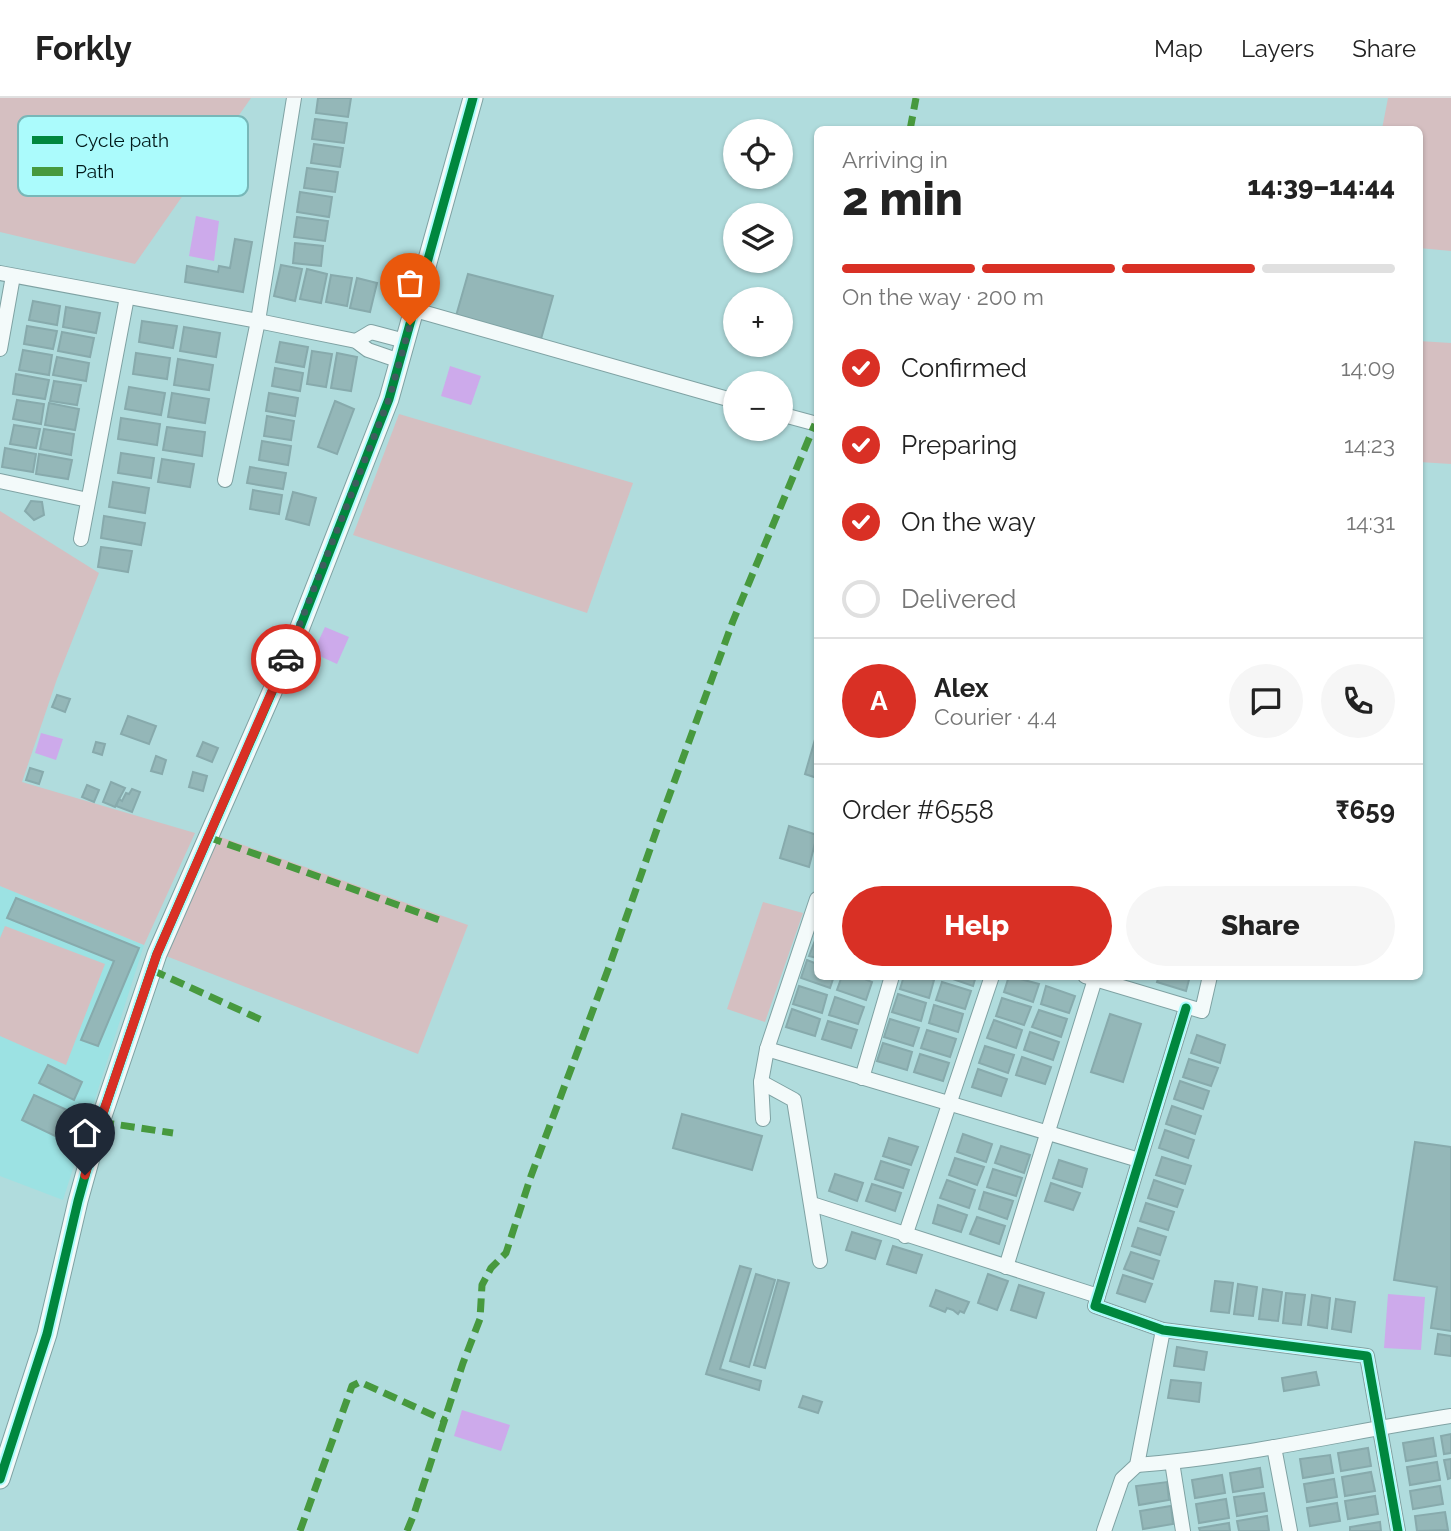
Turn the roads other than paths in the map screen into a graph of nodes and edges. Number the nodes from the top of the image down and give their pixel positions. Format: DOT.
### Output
graph roads {
  1 [pos="294,98"];
  2 [pos="473,98"];
  3 [pos="7,274"];
  4 [pos="127,297"];
  5 [pos="415,310"];
  6 [pos="258,321"];
  7 [pos="356,341"];
  8 [pos="405,341"];
  9 [pos="0,349"];
  10 [pos="400,361"];
  11 [pos="723,398"];
  12 [pos="793,418"];
  13 [pos="814,423"];
  14 [pos="225,480"];
  15 [pos="0,481"];
  16 [pos="88,500"];
  17 [pos="81,539"];
  18 [pos="814,908"];
  19 [pos="891,980"];
  20 [pos="991,980"];
  21 [pos="1091,980"];
  22 [pos="1098,980"];
  23 [pos="1209,980"];
  24 [pos="1186,1008"];
  25 [pos="767,1049"];
  26 [pos="862,1078"];
  27 [pos="761,1082"];
  28 [pos="949,1104"];
  29 [pos="763,1119"];
  30 [pos="1049,1134"];
  31 [pos="1139,1160"];
  32 [pos="812,1204"];
  33 [pos="905,1236"];
  34 [pos="820,1261"];
  35 [pos="1006,1267"];
  36 [pos="1098,1296"];
  37 [pos="1163,1330"];
  38 [pos="1451,1416"];
  39 [pos="1380,1427"];
  40 [pos="1274,1447"];
  41 [pos="1172,1462"];
  42 [pos="1138,1465"];
  43 [pos="0,1479"];
  44 [pos="1104,1531"];
  45 [pos="1183,1531"];
  46 [pos="1290,1531"];
  47 [pos="1398,1531"];
  1 -- 6 [label="street"];
  2 -- 5 [label="street"];
  3 -- 4 [label="street"];
  3 -- 9 [label="street"];
  4 -- 6 [label="street"];
  4 -- 16 [label="street"];
  5 -- 8 [label="street"];
  5 -- 11 [label="street"];
  6 -- 7 [label="street"];
  6 -- 14 [label="street"];
  7 -- 8 [label="street"];
  7 -- 10 [label="street"];
  8 -- 10 [label="street"];
  10 -- 43 [label="street"];
  12 -- 13 [label="street"];
  15 -- 16 [label="street"];
  16 -- 17 [label="street"];
  18 -- 25 [label="street"];
  19 -- 26 [label="street"];
  20 -- 28 [label="street"];
  21 -- 30 [label="street"];
  22 -- 24 [label="street"];
  23 -- 24 [label="street"];
  24 -- 31 [label="street"];
  25 -- 26 [label="street"];
  25 -- 27 [label="street"];
  26 -- 28 [label="street"];
  27 -- 29 [label="street"];
  27 -- 32 [label="street"];
  28 -- 30 [label="street"];
  28 -- 33 [label="street"];
  30 -- 31 [label="street"];
  30 -- 35 [label="street"];
  31 -- 36 [label="street"];
  32 -- 33 [label="street"];
  32 -- 34 [label="street"];
  33 -- 35 [label="street"];
  35 -- 36 [label="street"];
  36 -- 37 [label="street"];
  37 -- 39 [label="street"];
  37 -- 42 [label="street"];
  38 -- 39 [label="street"];
  39 -- 40 [label="street"];
  39 -- 47 [label="street"];
  40 -- 41 [label="street"];
  40 -- 46 [label="street"];
  41 -- 42 [label="street"];
  41 -- 45 [label="street"];
  42 -- 44 [label="street"];
}
